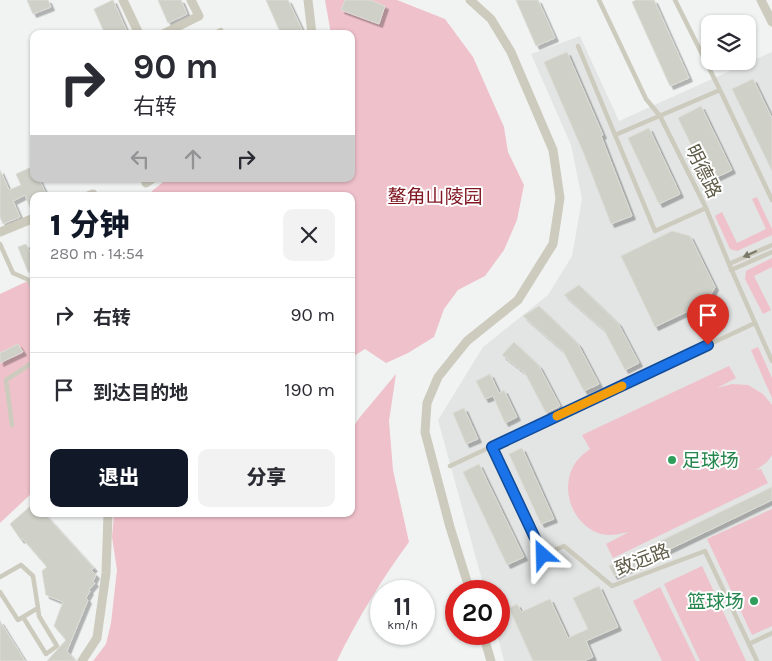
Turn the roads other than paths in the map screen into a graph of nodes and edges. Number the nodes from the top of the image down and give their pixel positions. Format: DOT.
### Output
graph roads {
  1 [pos="123,0"];
  2 [pos="191,0"];
  3 [pos="308,0"];
  4 [pos="470,0"];
  5 [pos="599,0"];
  6 [pos="675,0"];
  7 [pos="761,0"];
  8 [pos="772,22"];
  9 [pos="137,30"];
  10 [pos="171,30"];
  11 [pos="312,30"];
  12 [pos="578,46"];
  13 [pos="720,90"];
  14 [pos="660,116"];
  15 [pos="615,135"];
  16 [pos="772,200"];
  17 [pos="706,208"];
  18 [pos="30,220"];
  19 [pos="0,232"];
  20 [pos="0,244"];
  21 [pos="772,245"];
  22 [pos="772,252"];
  23 [pos="729,264"];
  24 [pos="732,270"];
  25 [pos="30,282"];
  26 [pos="755,324"];
  27 [pos="772,361"];
  28 [pos="30,364"];
  29 [pos="12,425"];
  30 [pos="492,447"];
  31 [pos="450,466"];
  32 [pos="108,517"];
  33 [pos="0,577"];
  34 [pos="467,580"];
  35 [pos="0,592"];
  36 [pos="38,608"];
  37 [pos="23,617"];
  38 [pos="772,633"];
  39 [pos="750,644"];
  40 [pos="486,645"];
  41 [pos="82,661"];
  42 [pos="491,661"];
  43 [pos="758,661"];
  1 -- 9 [label="street"];
  2 -- 10 [label="street"];
  3 -- 11 [label="street"];
  4 -- 34 [label="street"];
  5 -- 14 [label="lane, 明德路"];
  6 -- 13 [label="lane"];
  7 -- 8 [label="street"];
  12 -- 15 [label="lane"];
  13 -- 14 [label="lane"];
  13 -- 16 [label="lane"];
  14 -- 15 [label="lane"];
  14 -- 17 [label="lane, 明德路"];
  15 -- 17 [label="lane"];
  17 -- 23 [label="lane, 明德路"];
  18 -- 19 [label="street"];
  20 -- 25 [label="lane"];
  21 -- 23 [label="lane, one-way"];
  22 -- 24 [label="lane"];
  23 -- 24 [label="lane, 明德路"];
  24 -- 26 [label="lane, 明德路"];
  26 -- 27 [label="lane, 明德路"];
  26 -- 30 [label="lane"];
  28 -- 29 [label="lane"];
  30 -- 31 [label="lane"];
  30 -- 39 [label="lane, 致远路"];
  32 -- 41 [label="street"];
  33 -- 36 [label="lane"];
  35 -- 37 [label="lane"];
  36 -- 37 [label="lane"];
  36 -- 37 [label="lane"];
  38 -- 39 [label="lane"];
  39 -- 43 [label="lane, 致远路"];
  40 -- 42 [label="street"];
}
